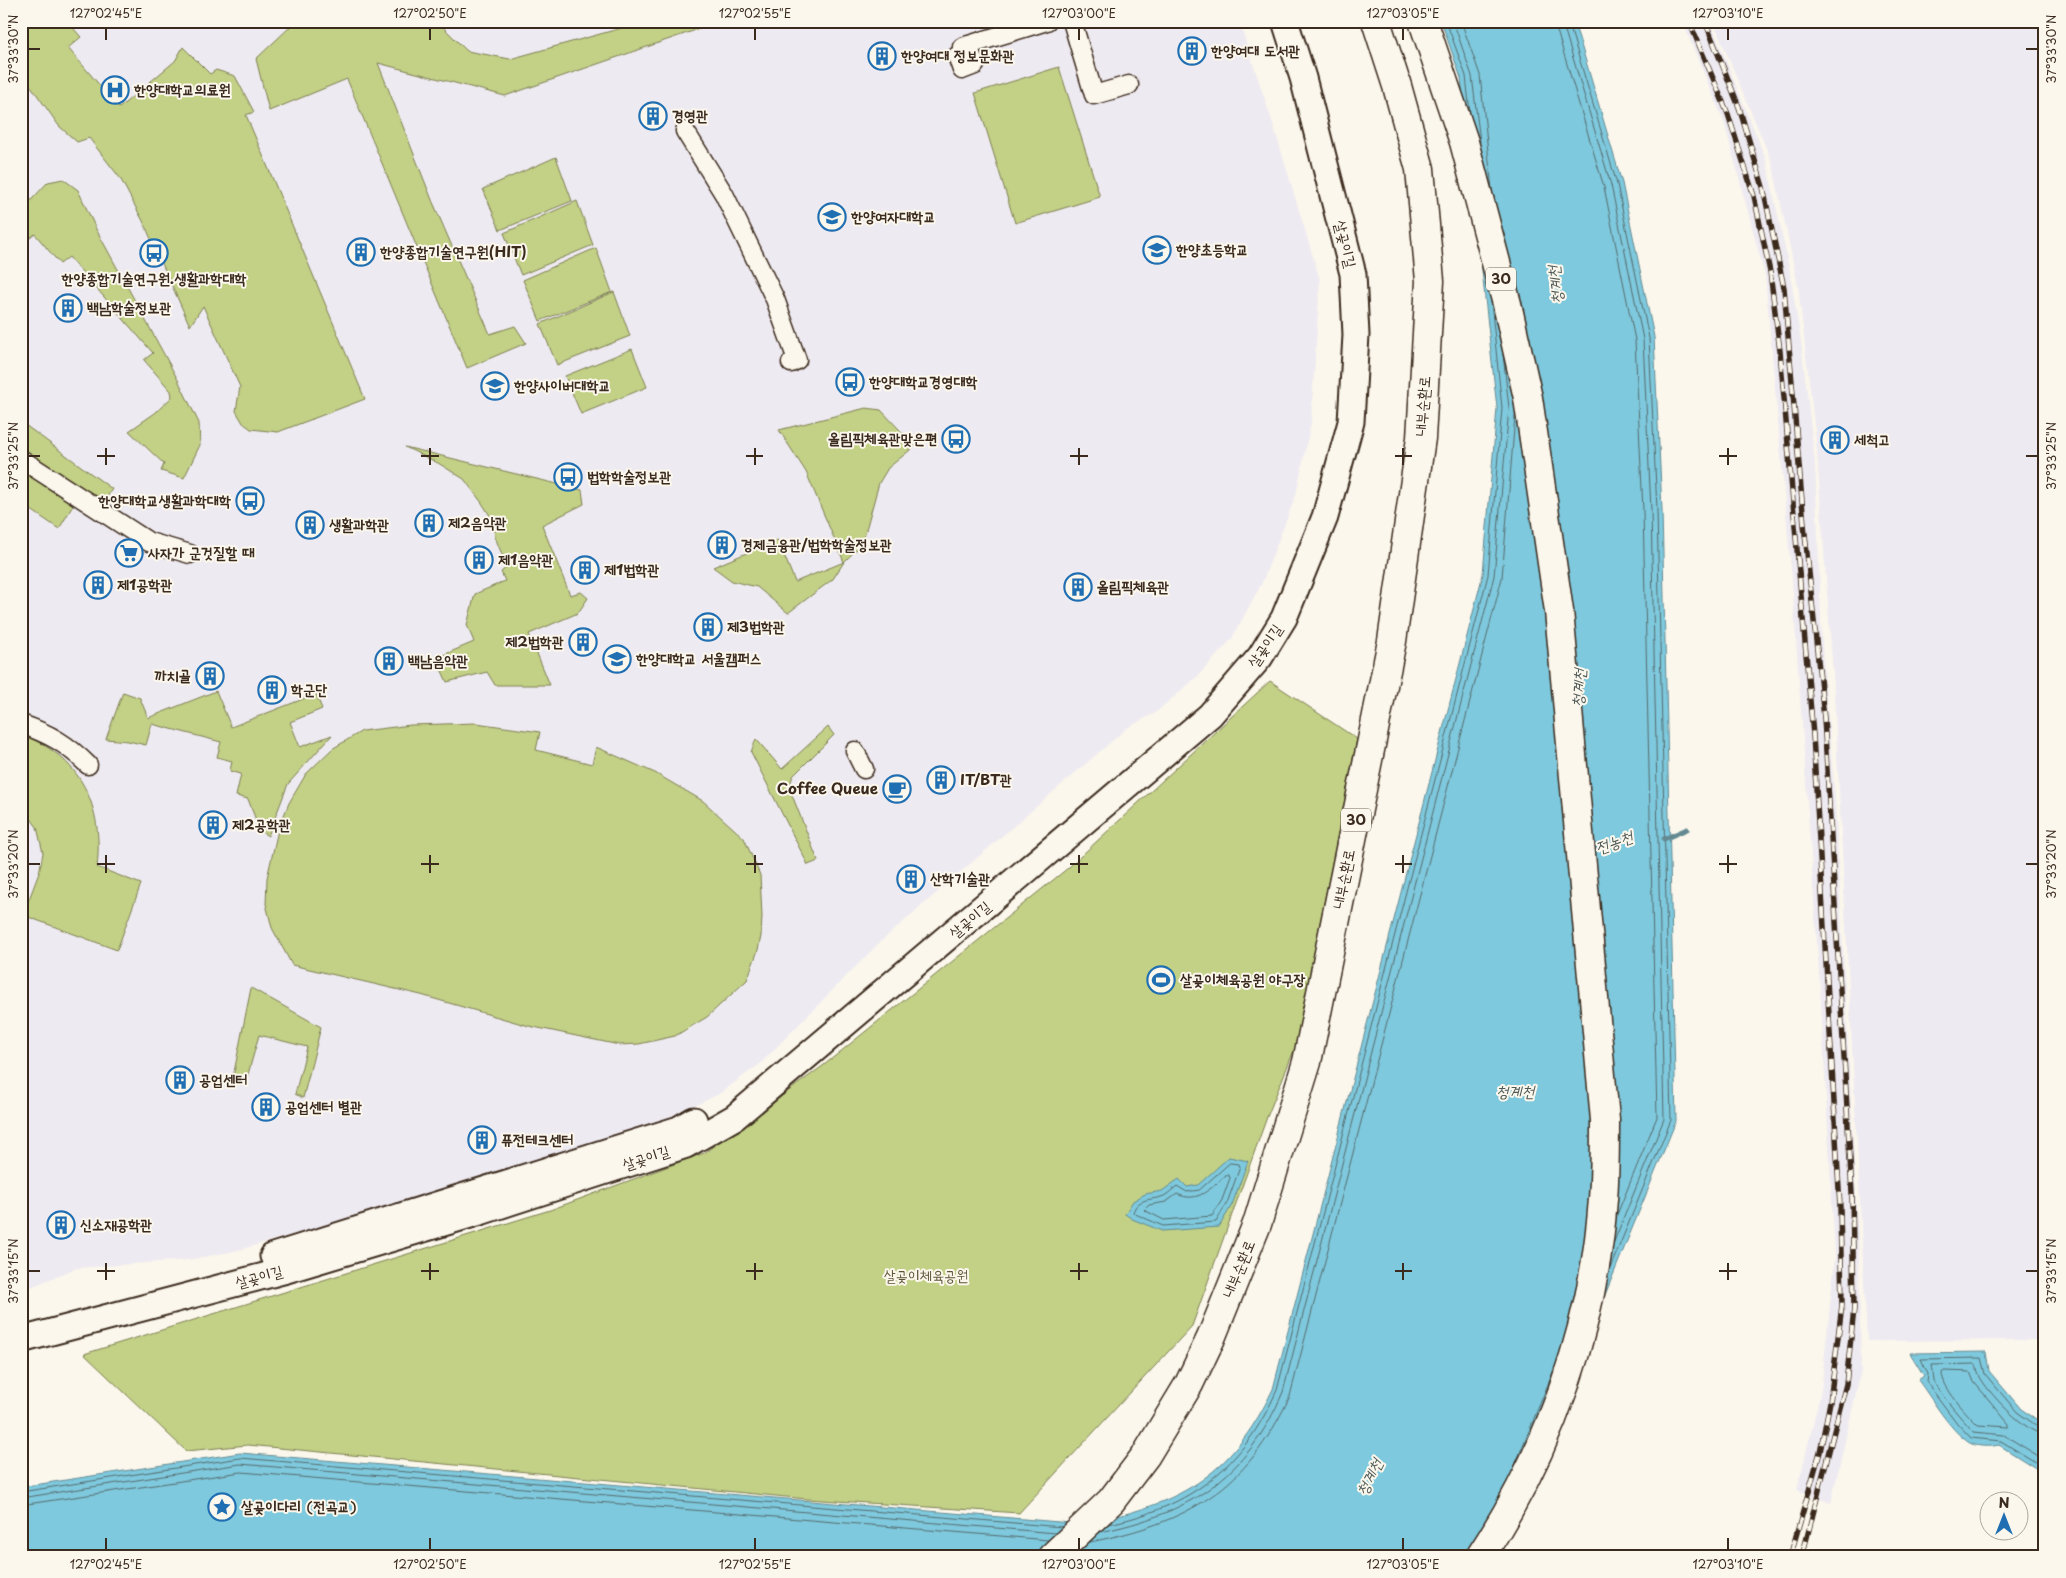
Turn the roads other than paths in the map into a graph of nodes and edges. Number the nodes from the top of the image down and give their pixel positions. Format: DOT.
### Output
graph roads {
  1 [pos="1047,21"];
  2 [pos="1072,21"];
  3 [pos="1275,21"];
  4 [pos="1285,21"];
  5 [pos="1376,21"];
  6 [pos="1423,21"];
  7 [pos="962,50"];
  8 [pos="1129,85"];
  9 [pos="685,131"];
  10 [pos="790,363"];
  11 [pos="21,459"];
  12 [pos="190,554"];
  13 [pos="21,724"];
  14 [pos="854,751"];
  15 [pos="88,765"];
  16 [pos="864,769"];
  17 [pos="21,1322"];
  18 [pos="21,1340"];
  19 [pos="1052,1557"];
  20 [pos="1480,1557"];
  1 -- 7 [label="street"];
  2 -- 8 [label="street"];
  3 -- 17 [label="main road, 살곶이길"];
  4 -- 18 [label="main road, 살곶이길"];
  5 -- 19 [label="highway, 내부순환로 / 30"];
  6 -- 20 [label="highway, 30"];
  9 -- 10 [label="street"];
  11 -- 12 [label="street"];
  13 -- 15 [label="street"];
  14 -- 16 [label="street"];
}
